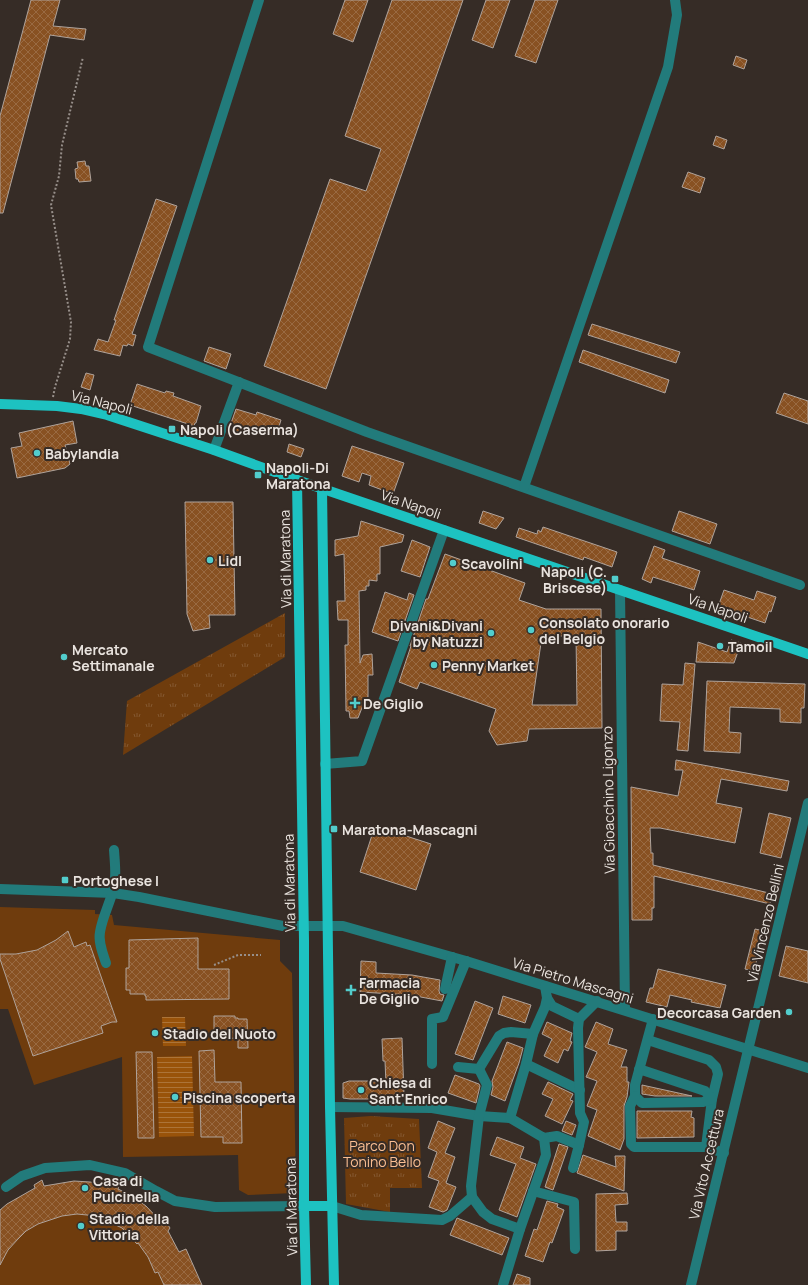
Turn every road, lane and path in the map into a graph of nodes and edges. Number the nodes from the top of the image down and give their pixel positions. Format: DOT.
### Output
graph roads {
  1 [pos="259,0"];
  2 [pos="675,0"];
  3 [pos="83,57"];
  4 [pos="239,382"];
  5 [pos="0,404"];
  6 [pos="52,406"];
  7 [pos="214,450"];
  8 [pos="297,480"];
  9 [pos="524,487"];
  10 [pos="322,488"];
  11 [pos="444,530"];
  12 [pos="800,584"];
  13 [pos="620,590"];
  14 [pos="808,654"];
  15 [pos="325,764"];
  16 [pos="808,803"];
  17 [pos="114,850"];
  18 [pos="0,888"];
  19 [pos="113,893"];
  20 [pos="303,926"];
  21 [pos="328,927"];
  22 [pos="261,955"];
  23 [pos="452,956"];
  24 [pos="466,961"];
  25 [pos="106,963"];
  26 [pos="214,965"];
  27 [pos="545,986"];
  28 [pos="445,989"];
  29 [pos="547,998"];
  30 [pos="597,1001"];
  31 [pos="625,1010"];
  32 [pos="653,1019"];
  33 [pos="579,1020"];
  34 [pos="533,1034"];
  35 [pos="648,1040"];
  36 [pos="748,1049"];
  37 [pos="432,1064"];
  38 [pos="526,1064"];
  39 [pos="458,1066"];
  40 [pos="808,1068"];
  41 [pos="479,1069"];
  42 [pos="639,1069"];
  43 [pos="580,1090"];
  44 [pos="635,1096"];
  45 [pos="712,1100"];
  46 [pos="330,1107"];
  47 [pos="479,1116"];
  48 [pos="510,1118"];
  49 [pos="544,1138"];
  50 [pos="579,1145"];
  51 [pos="706,1148"];
  52 [pos="724,1153"];
  53 [pos="573,1168"];
  54 [pos="6,1187"];
  55 [pos="533,1191"];
  56 [pos="472,1197"];
  57 [pos="304,1206"];
  58 [pos="332,1206"];
  59 [pos="520,1229"];
  60 [pos="575,1249"];
  61 [pos="306,1285"];
  62 [pos="334,1285"];
  63 [pos="503,1285"];
  64 [pos="691,1285"];
  1 -- 4 [label="street"];
  2 -- 9 [label="street"];
  3 -- 6 [label="path"];
  4 -- 7 [label="street"];
  4 -- 9 [label="street"];
  5 -- 6 [label="main road, Via Napoli"];
  6 -- 7 [label="main road, Via Napoli"];
  7 -- 8 [label="main road, Via Napoli"];
  8 -- 10 [label="main road, Via Napoli"];
  8 -- 20 [label="main road, Via di Maratona"];
  9 -- 12 [label="street"];
  10 -- 11 [label="main road, Via Napoli"];
  10 -- 15 [label="main road"];
  11 -- 13 [label="main road, Via Napoli"];
  11 -- 15 [label="street"];
  13 -- 14 [label="main road, Via Napoli"];
  13 -- 31 [label="street, Via Gioacchino Ligonzo"];
  15 -- 21 [label="main road"];
  16 -- 36 [label="street, Via Vincenzo Bellini"];
  17 -- 19 [label="street"];
  18 -- 19 [label="street, Via Pietro Mascagni"];
  19 -- 20 [label="street, Via Pietro Mascagni"];
  19 -- 25 [label="street"];
  20 -- 21 [label="street, Via Pietro Mascagni"];
  20 -- 57 [label="main road, Via di Maratona"];
  21 -- 23 [label="street, Via Pietro Mascagni"];
  21 -- 46 [label="main road"];
  22 -- 26 [label="path"];
  23 -- 24 [label="street, Via Pietro Mascagni"];
  23 -- 28 [label="street"];
  24 -- 27 [label="street, Via Pietro Mascagni"];
  24 -- 37 [label="street"];
  27 -- 29 [label="street"];
  27 -- 30 [label="street, Via Pietro Mascagni"];
  29 -- 33 [label="street"];
  29 -- 34 [label="street"];
  30 -- 31 [label="street, Via Pietro Mascagni"];
  30 -- 33 [label="street"];
  31 -- 32 [label="street, Via Pietro Mascagni"];
  32 -- 35 [label="street"];
  32 -- 36 [label="street, Via Pietro Mascagni"];
  33 -- 43 [label="street"];
  34 -- 38 [label="street"];
  34 -- 41 [label="street"];
  35 -- 42 [label="street"];
  35 -- 45 [label="street"];
  36 -- 40 [label="street, Via Pietro Mascagni"];
  36 -- 52 [label="street, Via Vito Accettura"];
  38 -- 43 [label="street"];
  38 -- 48 [label="street"];
  39 -- 41 [label="street"];
  41 -- 47 [label="street"];
  42 -- 44 [label="street"];
  42 -- 45 [label="street"];
  43 -- 50 [label="street"];
  44 -- 45 [label="street"];
  44 -- 51 [label="street"];
  45 -- 51 [label="street"];
  46 -- 47 [label="street"];
  46 -- 58 [label="main road"];
  47 -- 48 [label="street"];
  47 -- 56 [label="street"];
  48 -- 49 [label="street"];
  49 -- 50 [label="street"];
  49 -- 55 [label="street"];
  50 -- 53 [label="street"];
  51 -- 52 [label="street"];
  52 -- 64 [label="street, Via Vito Accettura"];
  54 -- 57 [label="street"];
  55 -- 59 [label="street"];
  55 -- 60 [label="street"];
  56 -- 58 [label="street"];
  56 -- 59 [label="street"];
  57 -- 58 [label="main road"];
  57 -- 61 [label="main road, Via di Maratona"];
  58 -- 62 [label="main road"];
  59 -- 63 [label="street"];
}
